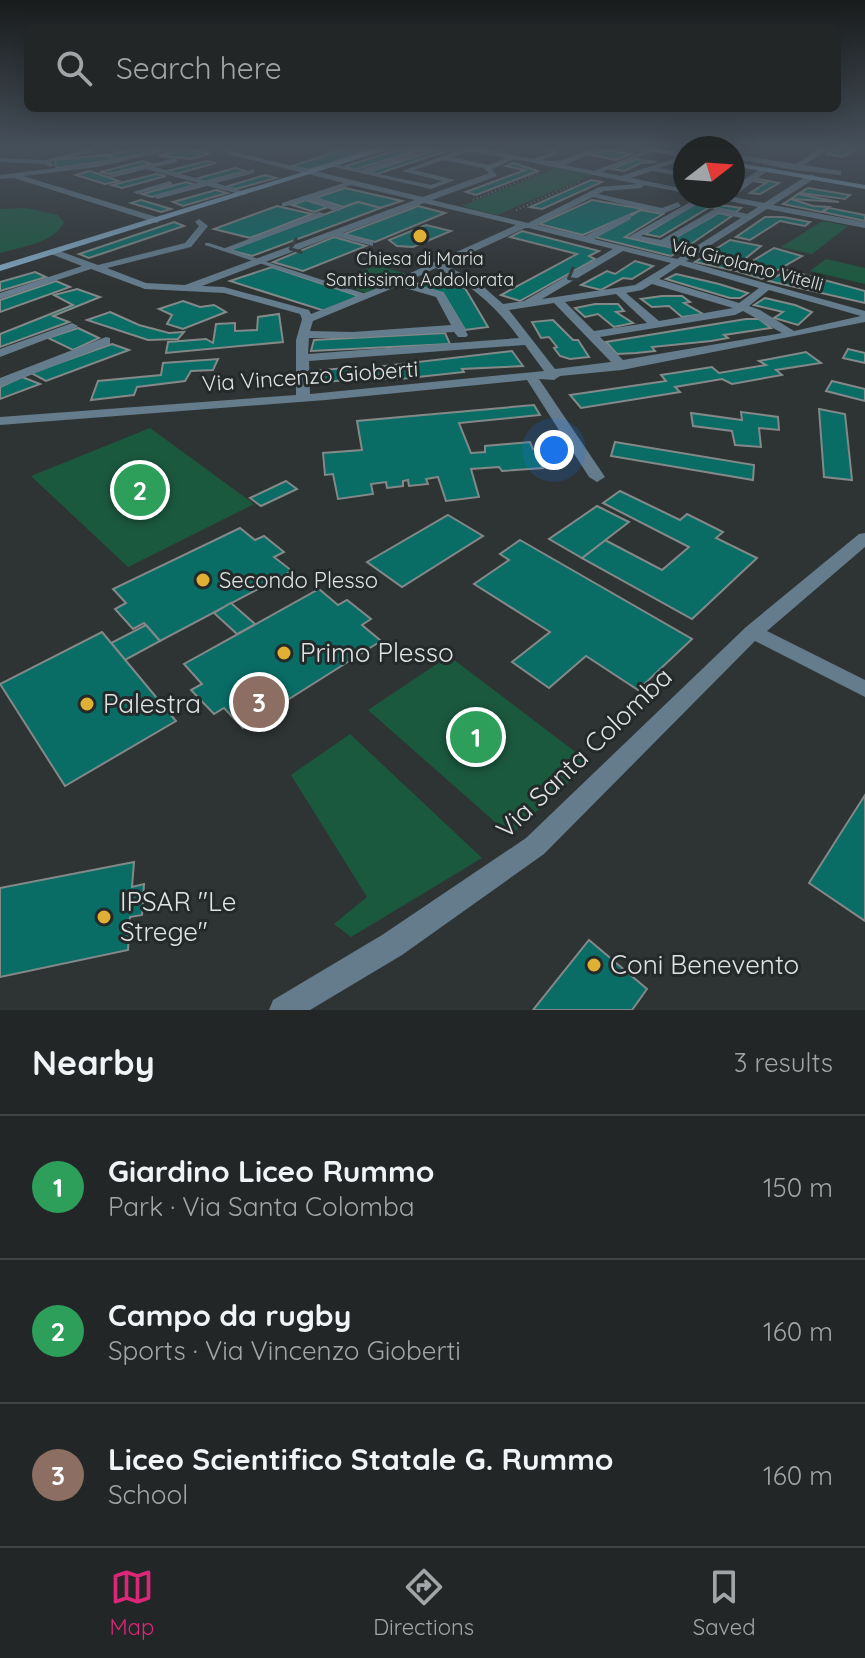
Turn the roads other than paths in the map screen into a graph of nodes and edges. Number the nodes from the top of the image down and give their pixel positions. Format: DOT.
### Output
graph roads {
  1 [pos="70,193"];
  2 [pos="171,193"];
  3 [pos="244,193"];
  4 [pos="321,193"];
  5 [pos="392,193"];
  6 [pos="440,193"];
  7 [pos="595,193"];
  8 [pos="785,193"];
  9 [pos="157,197"];
  10 [pos="588,197"];
  11 [pos="307,198"];
  12 [pos="420,200"];
  13 [pos="745,201"];
  14 [pos="285,205"];
  15 [pos="673,206"];
  16 [pos="765,206"];
  17 [pos="685,208"];
  18 [pos="337,209"];
  19 [pos="322,214"];
  20 [pos="628,217"];
  21 [pos="748,217"];
  22 [pos="157,220"];
  23 [pos="525,225"];
  24 [pos="865,225"];
  25 [pos="180,230"];
  26 [pos="202,233"];
  27 [pos="333,233"];
  28 [pos="585,240"];
  29 [pos="662,243"];
  30 [pos="370,244"];
  31 [pos="620,249"];
  32 [pos="225,250"];
  33 [pos="694,250"];
  34 [pos="54,252"];
  35 [pos="138,256"];
  36 [pos="260,260"];
  37 [pos="675,261"];
  38 [pos="437,265"];
  39 [pos="159,266"];
  40 [pos="95,267"];
  41 [pos="0,268"];
  42 [pos="650,280"];
  43 [pos="398,283"];
  44 [pos="767,287"];
  45 [pos="184,289"];
  46 [pos="620,293"];
  47 [pos="0,296"];
  48 [pos="368,296"];
  49 [pos="558,301"];
  50 [pos="527,305"];
  51 [pos="740,307"];
  52 [pos="500,308"];
  53 [pos="865,316"];
  54 [pos="308,319"];
  55 [pos="657,325"];
  56 [pos="72,326"];
  57 [pos="459,328"];
  58 [pos="304,334"];
  59 [pos="792,334"];
  60 [pos="591,335"];
  61 [pos="45,336"];
  62 [pos="106,341"];
  63 [pos="527,341"];
  64 [pos="469,346"];
  65 [pos="77,352"];
  66 [pos="0,353"];
  67 [pos="304,358"];
  68 [pos="622,366"];
  69 [pos="554,376"];
  70 [pos="532,378"];
  71 [pos="0,383"];
  72 [pos="303,396"];
  73 [pos="0,421"];
  74 [pos="597,477"];
  75 [pos="865,538"];
  76 [pos="753,632"];
  77 [pos="865,689"];
  78 [pos="283,1010"];
  1 -- 22 [label="street"];
  2 -- 9 [label="street"];
  3 -- 22 [label="main road"];
  4 -- 11 [label="street"];
  5 -- 12 [label="street, Via Girolamo Vitelli"];
  6 -- 12 [label="street"];
  7 -- 10 [label="street"];
  8 -- 16 [label="street"];
  10 -- 15 [label="street"];
  10 -- 23 [label="street"];
  11 -- 14 [label="street"];
  11 -- 18 [label="street"];
  12 -- 23 [label="street, Via Girolamo Vitelli"];
  12 -- 27 [label="street"];
  13 -- 16 [label="street"];
  16 -- 21 [label="street"];
  16 -- 24 [label="street"];
  17 -- 29 [label="street"];
  19 -- 32 [label="street"];
  20 -- 28 [label="street"];
  21 -- 29 [label="street"];
  21 -- 33 [label="street"];
  22 -- 34 [label="main road"];
  23 -- 28 [label="street, Via Girolamo Vitelli"];
  23 -- 38 [label="street"];
  25 -- 26 [label="street"];
  26 -- 32 [label="lane"];
  26 -- 35 [label="street"];
  27 -- 30 [label="street"];
  27 -- 36 [label="street, one-way"];
  28 -- 31 [label="street, Via Girolamo Vitelli"];
  29 -- 33 [label="street"];
  31 -- 37 [label="street, Via Girolamo Vitelli"];
  31 -- 50 [label="street, one-way"];
  32 -- 36 [label="lane"];
  33 -- 37 [label="street"];
  34 -- 40 [label="street"];
  34 -- 41 [label="main road"];
  35 -- 39 [label="street"];
  35 -- 40 [label="street"];
  36 -- 45 [label="street"];
  36 -- 48 [label="lane"];
  37 -- 42 [label="street"];
  37 -- 44 [label="street, Via Girolamo Vitelli"];
  38 -- 43 [label="street"];
  38 -- 52 [label="street"];
  40 -- 45 [label="street"];
  40 -- 47 [label="street"];
  42 -- 46 [label="street"];
  42 -- 51 [label="street"];
  43 -- 48 [label="street"];
  43 -- 57 [label="street"];
  44 -- 51 [label="street"];
  44 -- 53 [label="street, Via Girolamo Vitelli"];
  45 -- 54 [label="street"];
  46 -- 49 [label="street"];
  46 -- 55 [label="street"];
  48 -- 54 [label="street"];
  49 -- 50 [label="street"];
  49 -- 60 [label="street"];
  50 -- 52 [label="street"];
  51 -- 55 [label="street"];
  51 -- 59 [label="street"];
  52 -- 63 [label="street"];
  53 -- 59 [label="street, Via Vincenzo Gioberti"];
  54 -- 58 [label="street"];
  55 -- 60 [label="street"];
  56 -- 61 [label="street"];
  57 -- 58 [label="street"];
  57 -- 64 [label="street"];
  58 -- 67 [label="street"];
  59 -- 68 [label="street, Via Vincenzo Gioberti"];
  60 -- 68 [label="street"];
  61 -- 65 [label="street"];
  61 -- 66 [label="street"];
  62 -- 65 [label="street"];
  63 -- 64 [label="street"];
  63 -- 69 [label="street"];
  64 -- 67 [label="street"];
  65 -- 71 [label="street"];
  67 -- 72 [label="street"];
  68 -- 69 [label="street, Via Vincenzo Gioberti"];
  69 -- 70 [label="street, Via Vincenzo Gioberti"];
  70 -- 72 [label="street, Via Vincenzo Gioberti"];
  70 -- 74 [label="street"];
  72 -- 73 [label="street, Via Vincenzo Gioberti"];
  75 -- 76 [label="street, Via Santa Colomba"];
  76 -- 77 [label="street"];
  76 -- 78 [label="street, Via Santa Colomba"];
}
